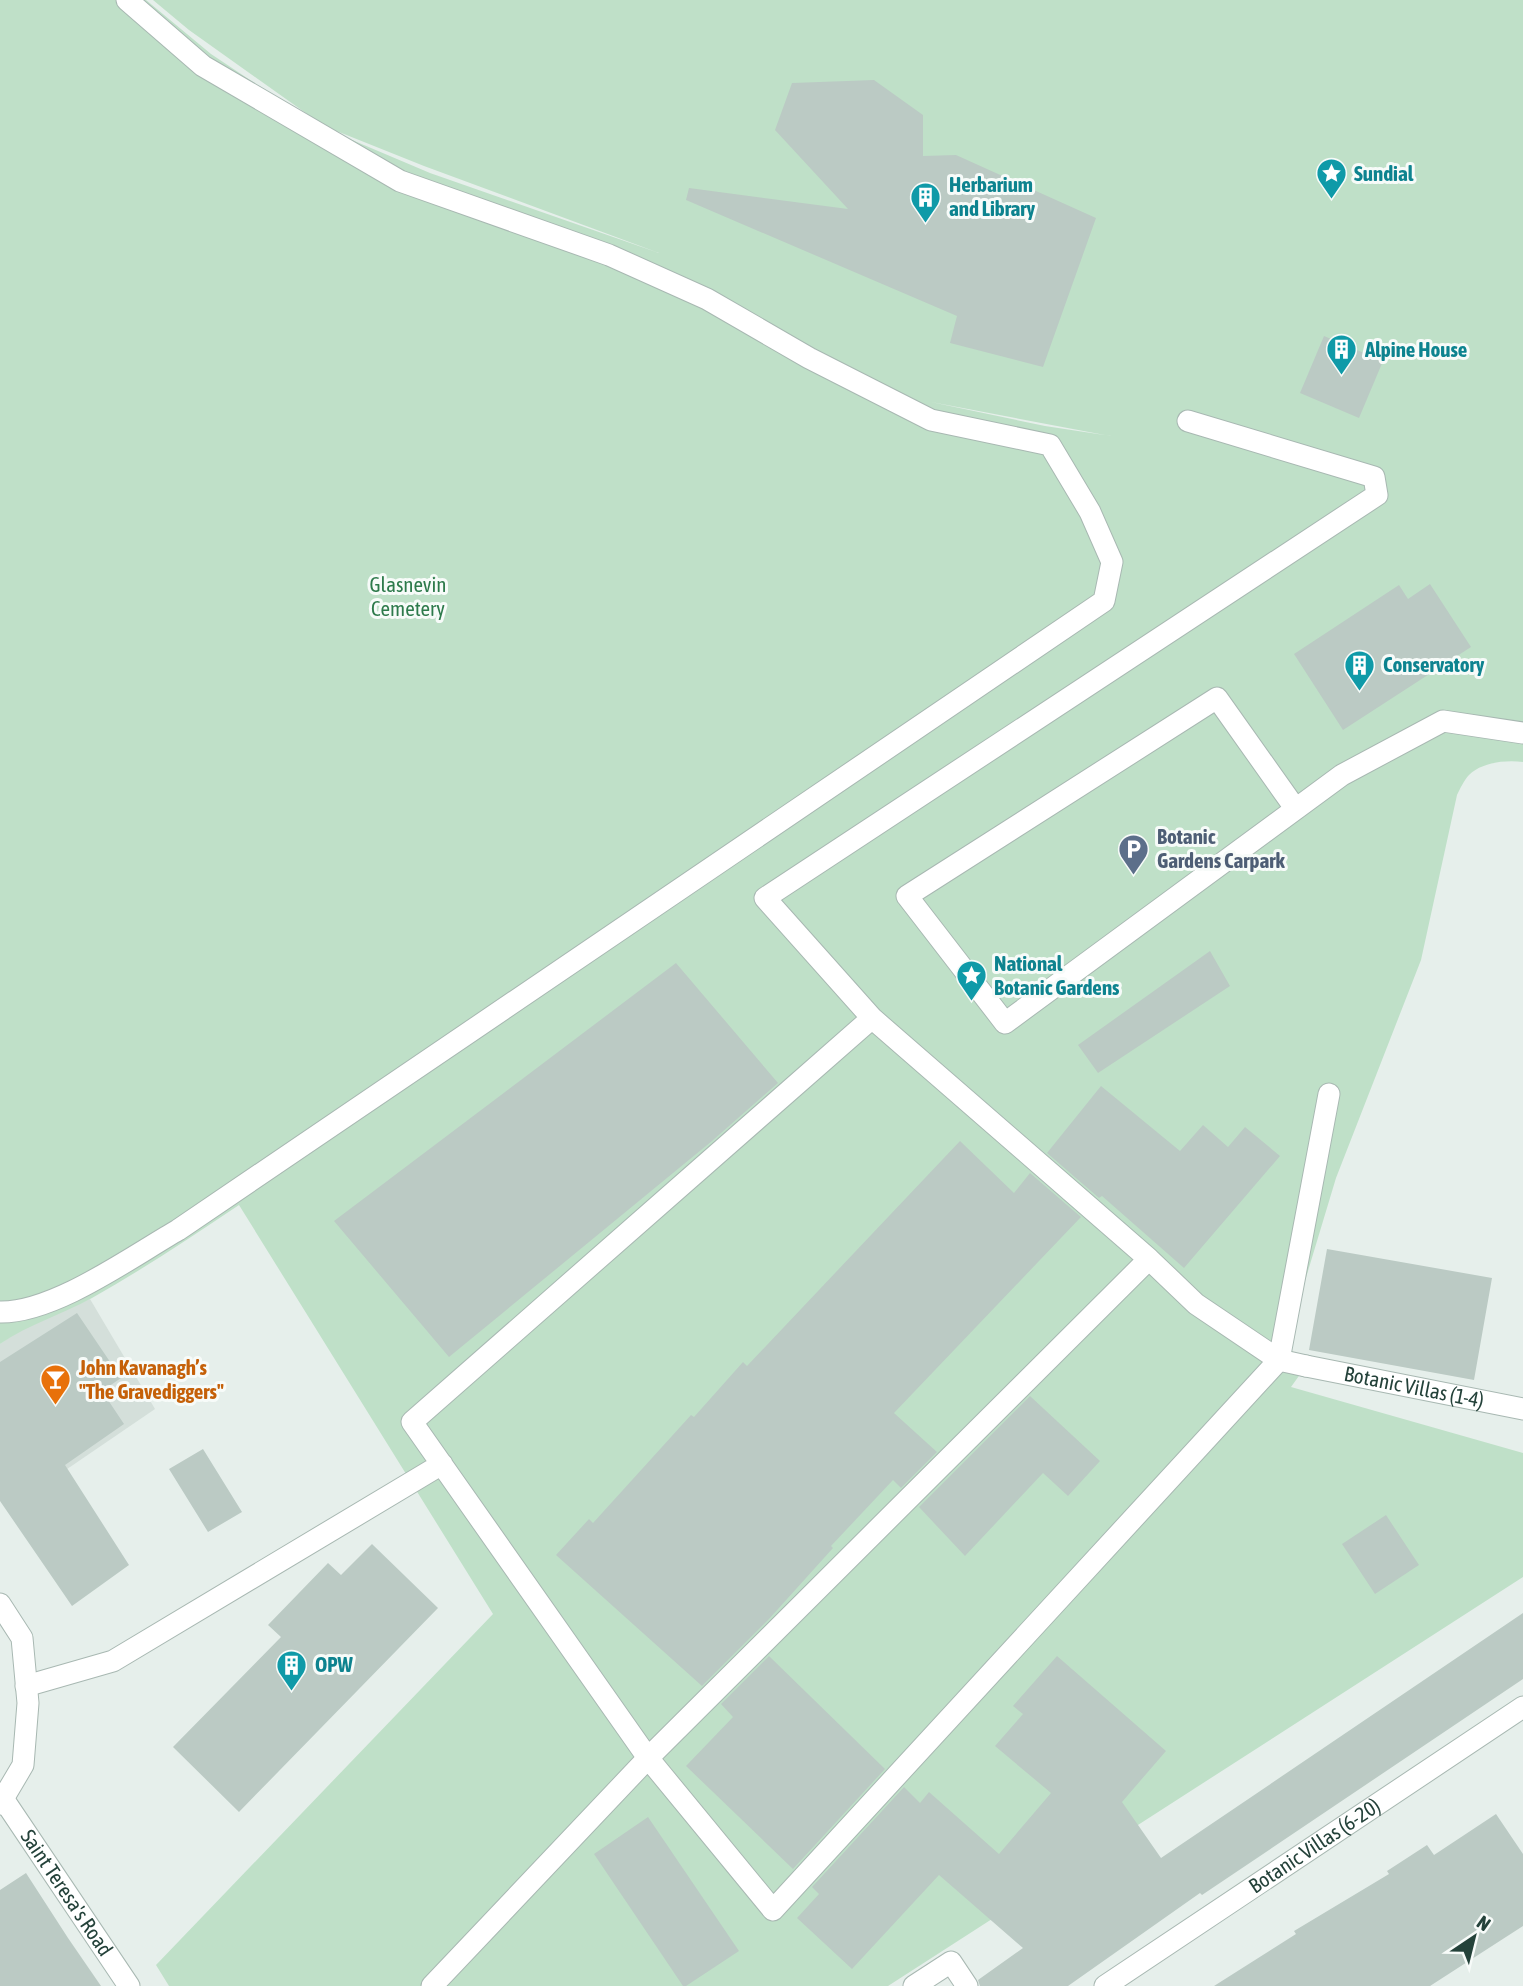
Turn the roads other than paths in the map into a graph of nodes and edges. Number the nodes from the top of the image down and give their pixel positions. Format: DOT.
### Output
graph roads {
  1 [pos="127,0"];
  2 [pos="1188,421"];
  3 [pos="1523,733"];
  4 [pos="1295,808"];
  5 [pos="872,1018"];
  6 [pos="1329,1094"];
  7 [pos="1149,1259"];
  8 [pos="0,1312"];
  9 [pos="1279,1360"];
  10 [pos="1523,1409"];
  11 [pos="442,1464"];
  12 [pos="0,1604"];
  13 [pos="26,1686"];
  14 [pos="1523,1707"];
  15 [pos="648,1758"];
  16 [pos="2,1802"];
  17 [pos="129,1986"];
  18 [pos="432,1986"];
  19 [pos="914,1986"];
  20 [pos="967,1986"];
  21 [pos="1105,1986"];
  1 -- 8 [label="street"];
  2 -- 5 [label="street"];
  3 -- 4 [label="street"];
  4 -- 4 [label="street"];
  5 -- 7 [label="street"];
  5 -- 11 [label="street"];
  6 -- 9 [label="street"];
  7 -- 9 [label="street"];
  7 -- 15 [label="street"];
  9 -- 10 [label="street, Botanic Villas (1-4)"];
  9 -- 15 [label="street"];
  11 -- 13 [label="street"];
  11 -- 15 [label="street"];
  12 -- 13 [label="street"];
  13 -- 16 [label="street"];
  14 -- 21 [label="street, Botanic Villas (6-20)"];
  15 -- 18 [label="street"];
  16 -- 17 [label="street, Saint Teresa's Road"];
  19 -- 20 [label="street"];
}
